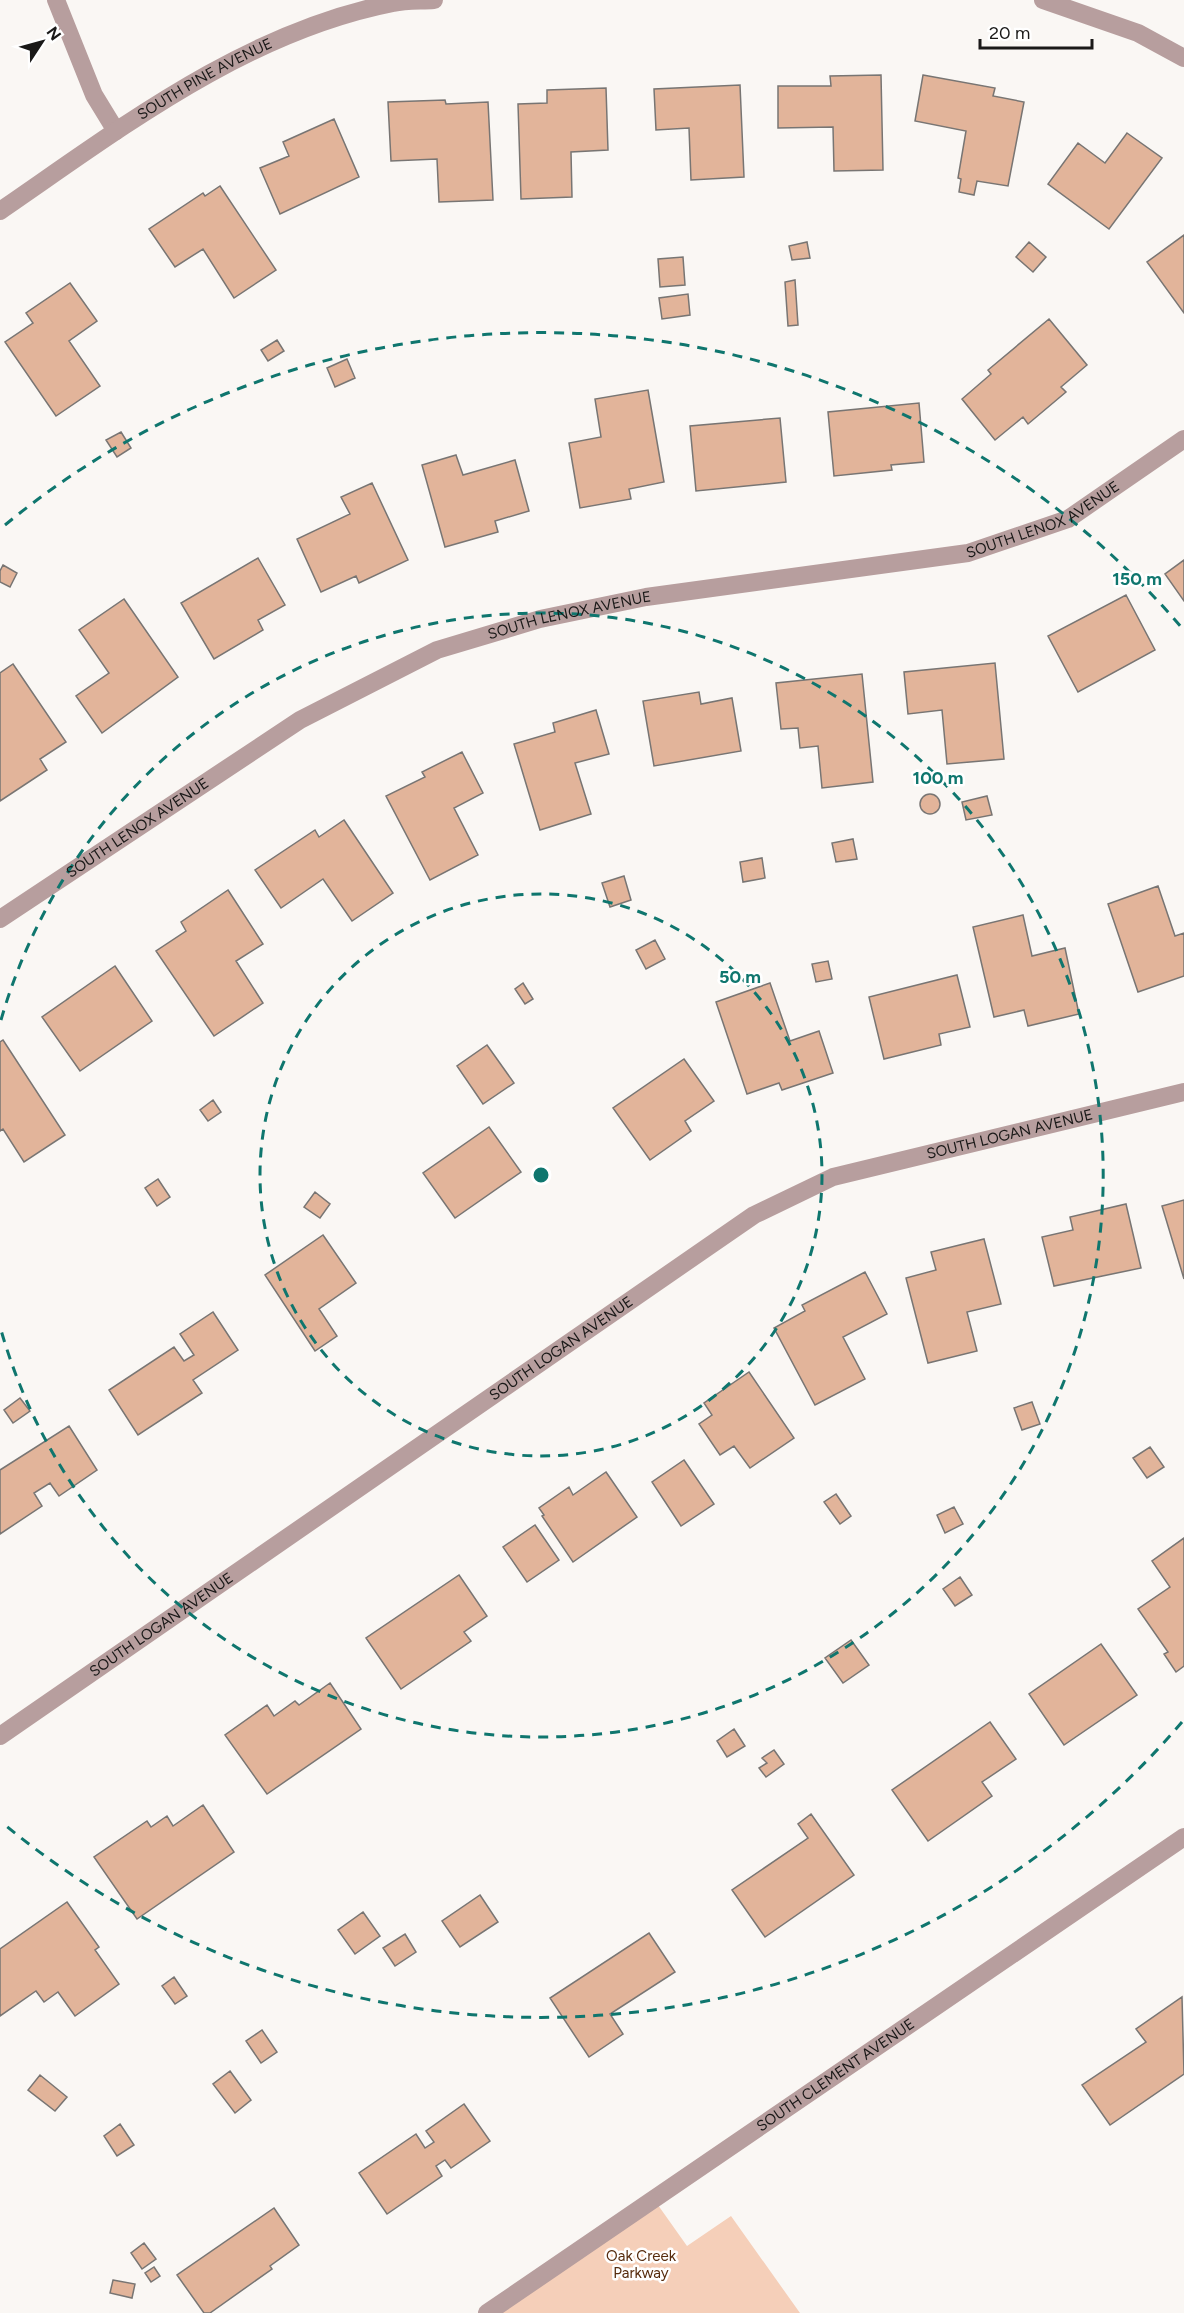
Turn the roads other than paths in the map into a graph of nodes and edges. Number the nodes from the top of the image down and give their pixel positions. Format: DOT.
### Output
graph roads {
  1 [pos="56,0"];
  2 [pos="434,0"];
  3 [pos="1043,0"];
  4 [pos="1184,58"];
  5 [pos="116,131"];
  6 [pos="0,211"];
  7 [pos="1184,439"];
  8 [pos="0,919"];
  9 [pos="1184,1092"];
  10 [pos="0,1736"];
  11 [pos="1184,1837"];
  12 [pos="487,2313"];
  1 -- 5 [label="street"];
  2 -- 5 [label="street, SOUTH PINE AVENUE"];
  3 -- 4 [label="street"];
  5 -- 6 [label="street, SOUTH PINE AVENUE"];
  7 -- 8 [label="street, SOUTH LENOX AVENUE"];
  9 -- 10 [label="street, SOUTH LOGAN AVENUE"];
  11 -- 12 [label="street, SOUTH CLEMENT AVENUE"];
}
